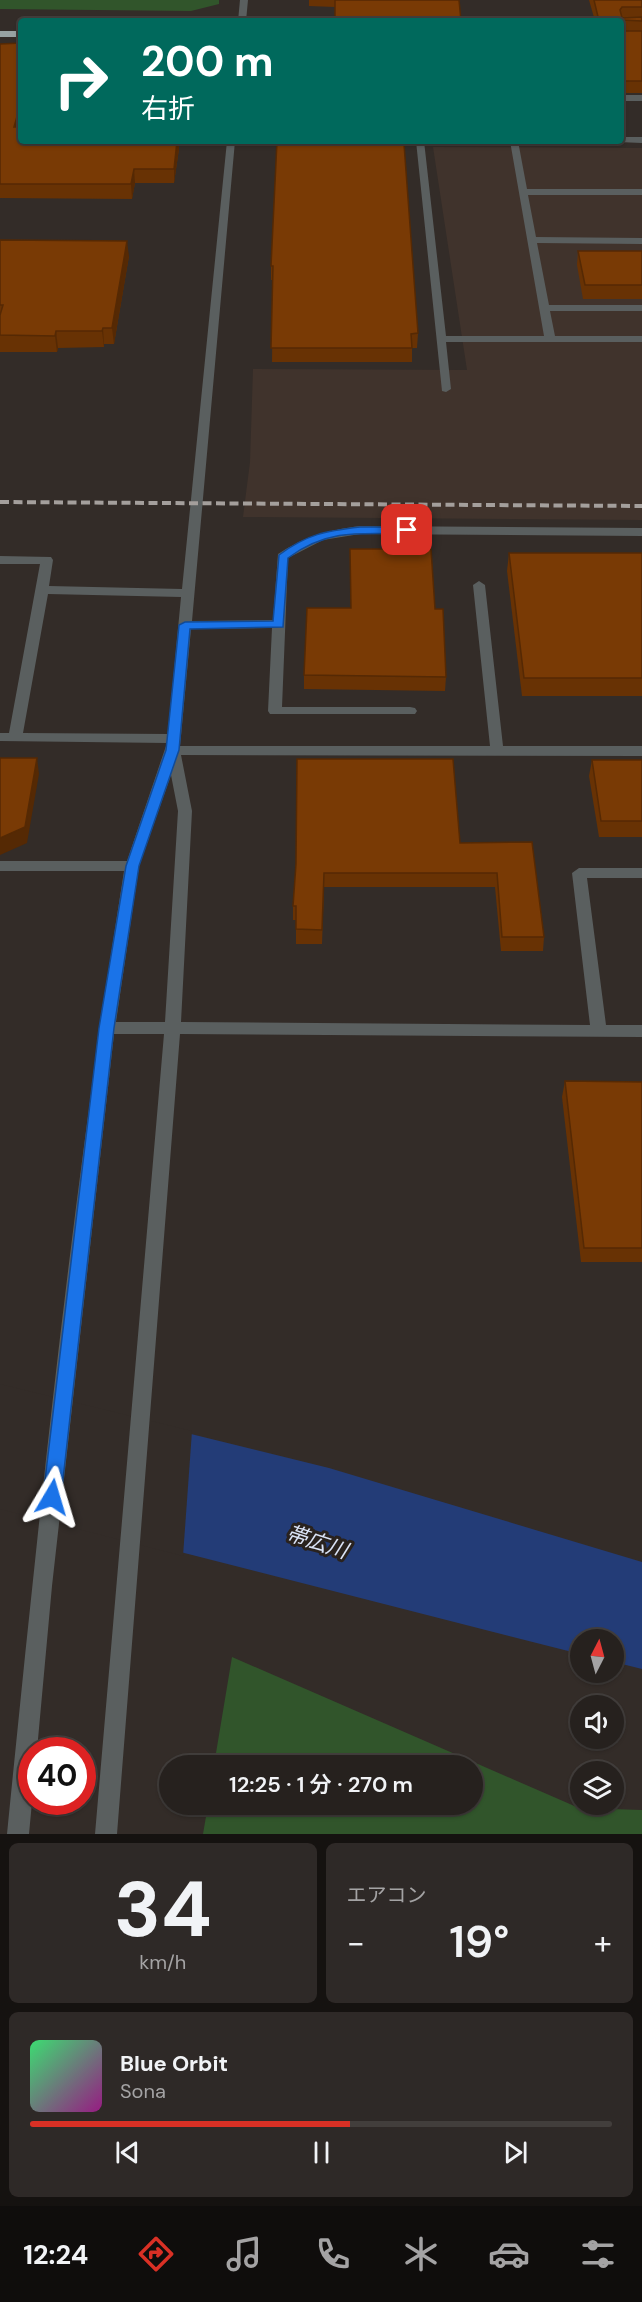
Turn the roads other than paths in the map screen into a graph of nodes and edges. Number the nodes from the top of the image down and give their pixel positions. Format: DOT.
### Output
graph roads {
  1 [pos="244,0"];
  2 [pos="242,18"];
  3 [pos="0,34"];
  4 [pos="18,34"];
  5 [pos="624,98"];
  6 [pos="642,98"];
  7 [pos="624,140"];
  8 [pos="642,140"];
  9 [pos="231,144"];
  10 [pos="420,144"];
  11 [pos="515,144"];
  12 [pos="523,192"];
  13 [pos="642,192"];
  14 [pos="532,240"];
  15 [pos="642,241"];
  16 [pos="544,308"];
  17 [pos="642,308"];
  18 [pos="441,339"];
  19 [pos="550,339"];
  20 [pos="642,339"];
  21 [pos="446,389"];
  22 [pos="642,532"];
  23 [pos="0,560"];
  24 [pos="479,585"];
  25 [pos="42,591"];
  26 [pos="188,593"];
  27 [pos="279,624"];
  28 [pos="185,625"];
  29 [pos="410,711"];
  30 [pos="0,737"];
  31 [pos="15,737"];
  32 [pos="173,744"];
  33 [pos="497,750"];
  34 [pos="642,751"];
  35 [pos="0,866"];
  36 [pos="132,866"];
  37 [pos="642,873"];
  38 [pos="107,1028"];
  39 [pos="172,1029"];
  40 [pos="599,1031"];
  41 [pos="642,1031"];
  42 [pos="18,1834"];
  43 [pos="106,1834"];
  1 -- 2 [label="street"];
  3 -- 4 [label="highway"];
  5 -- 6 [label="street"];
  7 -- 8 [label="street"];
  9 -- 26 [label="street"];
  10 -- 18 [label="street"];
  11 -- 12 [label="street"];
  12 -- 13 [label="street"];
  12 -- 14 [label="street"];
  14 -- 15 [label="street"];
  14 -- 16 [label="street"];
  16 -- 17 [label="street"];
  16 -- 19 [label="street"];
  18 -- 19 [label="street"];
  18 -- 21 [label="street"];
  19 -- 20 [label="street"];
  22 -- 27 [label="street"];
  23 -- 25 [label="street"];
  24 -- 33 [label="street"];
  25 -- 26 [label="street"];
  25 -- 31 [label="street"];
  26 -- 28 [label="street"];
  27 -- 28 [label="street"];
  27 -- 29 [label="street"];
  28 -- 32 [label="street"];
  30 -- 31 [label="street"];
  31 -- 32 [label="street"];
  32 -- 33 [label="street"];
  32 -- 36 [label="street"];
  32 -- 39 [label="street"];
  33 -- 34 [label="street"];
  35 -- 36 [label="street"];
  36 -- 38 [label="street"];
  37 -- 40 [label="street"];
  38 -- 39 [label="street"];
  38 -- 42 [label="street"];
  39 -- 40 [label="street"];
  39 -- 43 [label="street"];
  40 -- 41 [label="street"];
}
